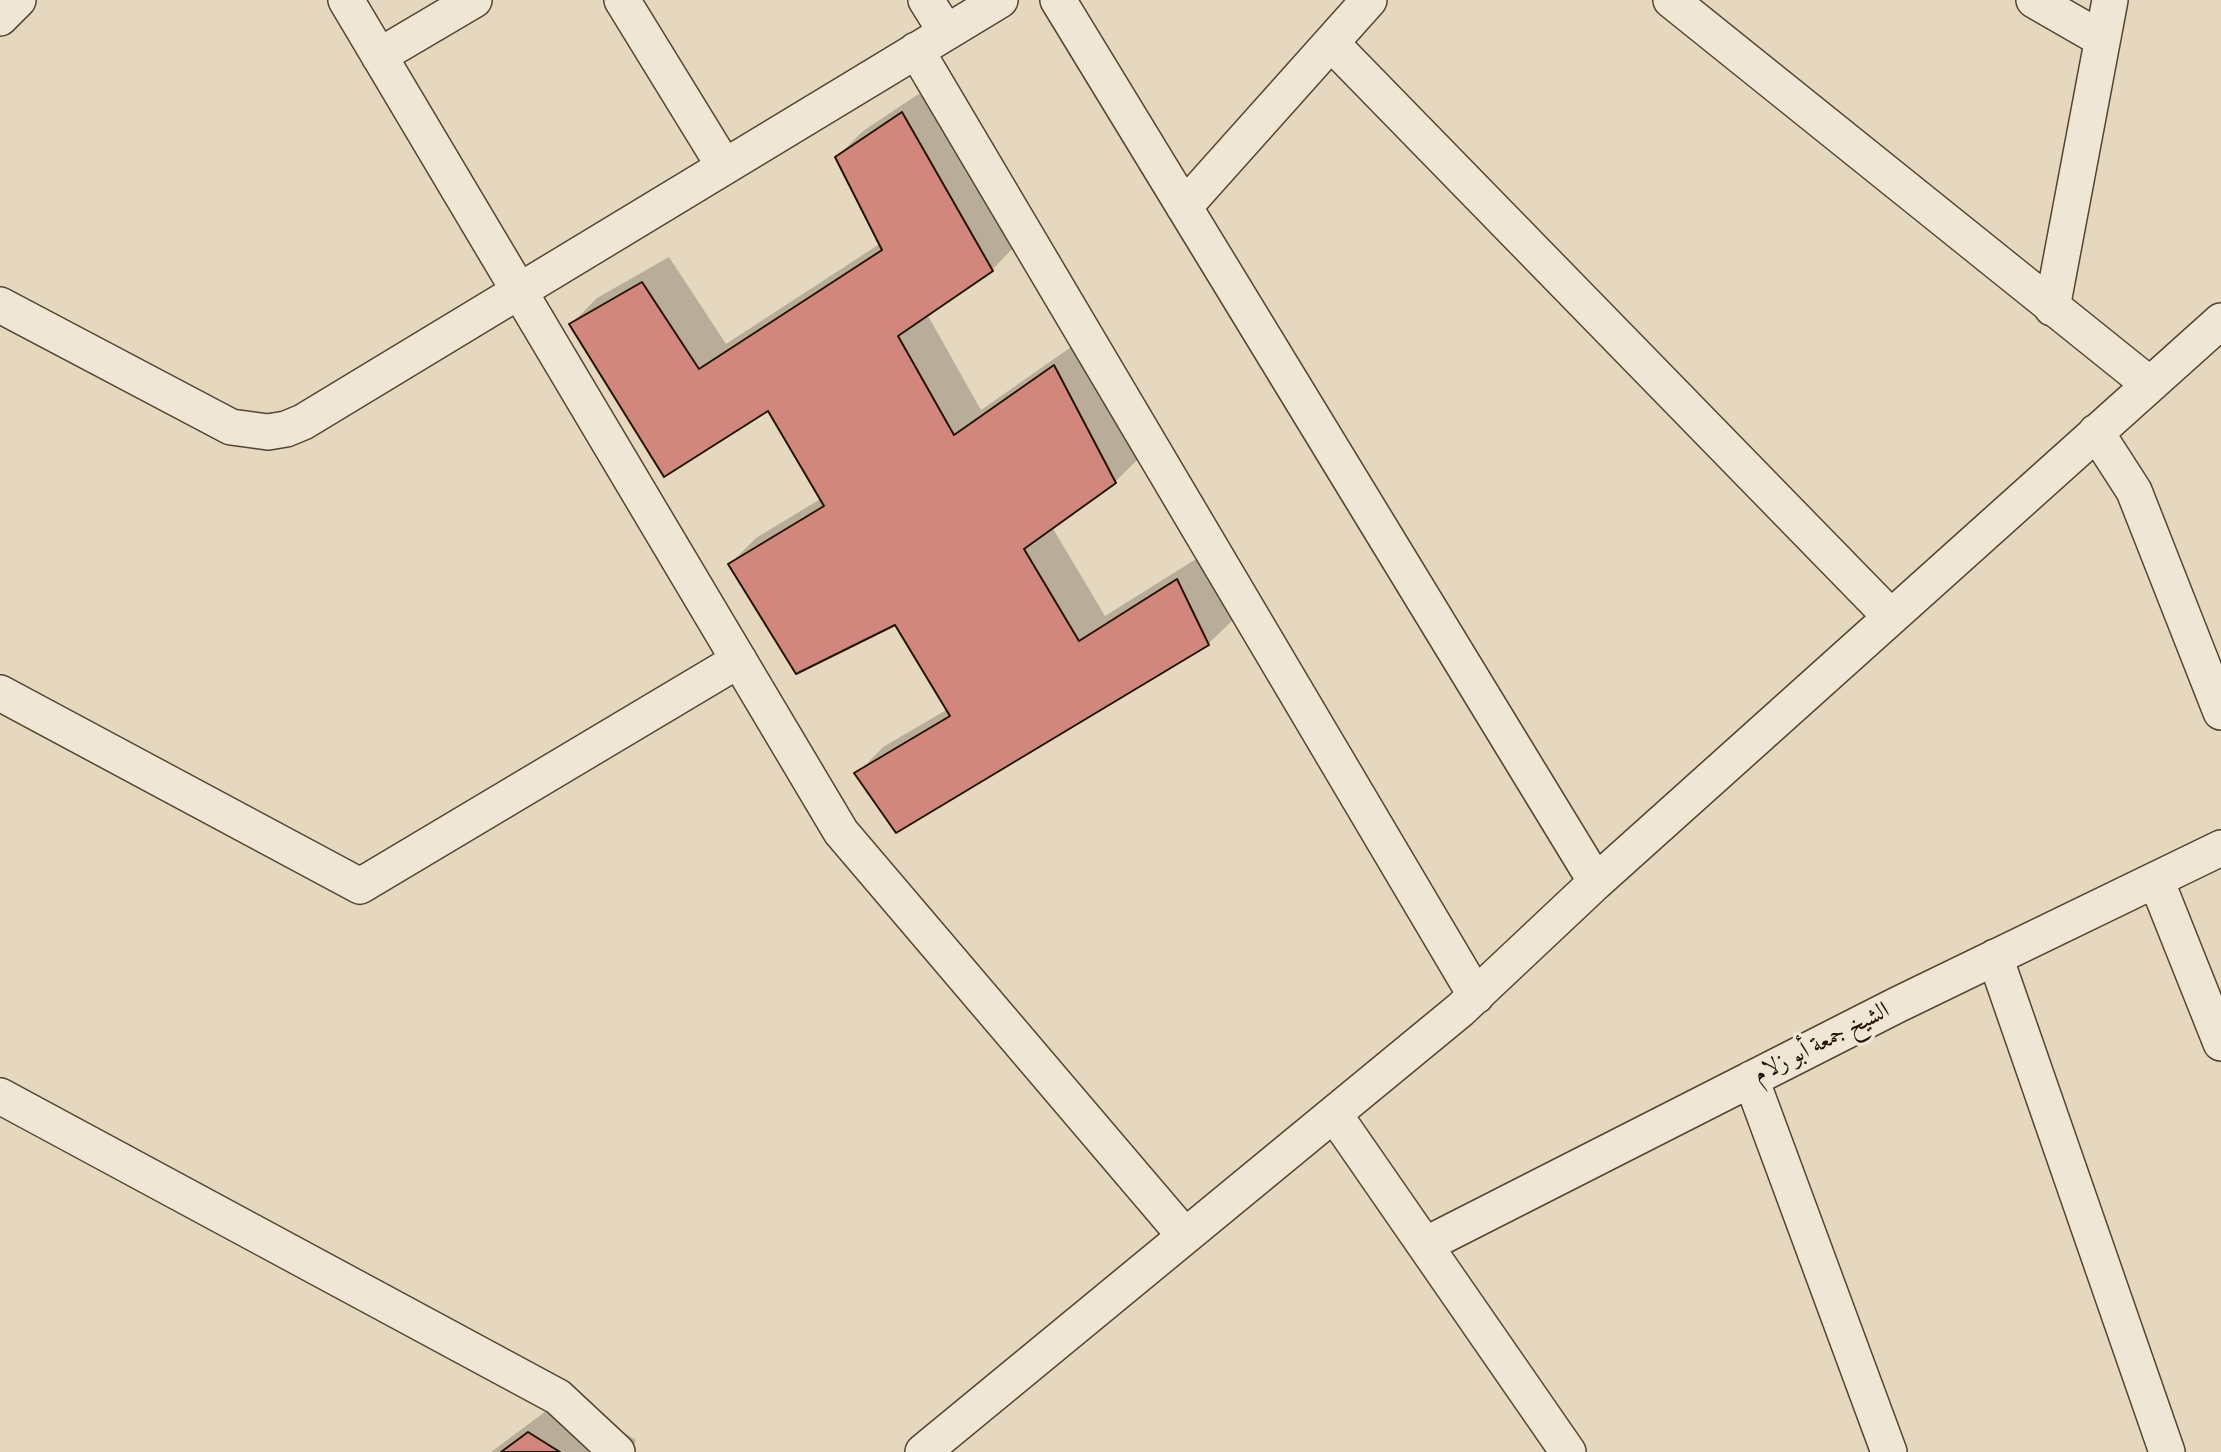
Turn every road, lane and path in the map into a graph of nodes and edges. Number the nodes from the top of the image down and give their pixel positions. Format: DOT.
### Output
graph roads {
  1 [pos="18,0"];
  2 [pos="346,0"];
  3 [pos="474,0"];
  4 [pos="622,0"];
  5 [pos="926,0"];
  6 [pos="1000,0"];
  7 [pos="1058,0"];
  8 [pos="1368,0"];
  9 [pos="1671,0"];
  10 [pos="2034,0"];
  11 [pos="2110,0"];
  12 [pos="0,19"];
  13 [pos="946,32"];
  14 [pos="2101,38"];
  15 [pos="1332,44"];
  16 [pos="916,50"];
  17 [pos="379,56"];
  18 [pos="724,166"];
  19 [pos="1184,207"];
  20 [pos="519,290"];
  21 [pos="0,305"];
  22 [pos="2052,308"];
  23 [pos="2221,321"];
  24 [pos="2149,384"];
  25 [pos="2096,432"];
  26 [pos="1891,616"];
  27 [pos="739,660"];
  28 [pos="0,693"];
  29 [pos="2221,712"];
  30 [pos="2221,848"];
  31 [pos="2156,880"];
  32 [pos="1596,882"];
  33 [pos="1996,957"];
  34 [pos="1476,996"];
  35 [pos="2221,1043"];
  36 [pos="1751,1079"];
  37 [pos="0,1096"];
  38 [pos="1334,1114"];
  39 [pos="1185,1236"];
  40 [pos="1425,1245"];
  41 [pos="617,1452"];
  42 [pos="923,1452"];
  43 [pos="1569,1452"];
  44 [pos="1889,1452"];
  45 [pos="2167,1452"];
  1 -- 12 [label="street"];
  2 -- 17 [label="street"];
  3 -- 17 [label="street"];
  4 -- 18 [label="street"];
  5 -- 13 [label="street"];
  6 -- 13 [label="street"];
  7 -- 19 [label="street"];
  8 -- 15 [label="street"];
  9 -- 22 [label="street"];
  10 -- 14 [label="street"];
  11 -- 14 [label="street"];
  13 -- 16 [label="street"];
  14 -- 22 [label="street"];
  15 -- 19 [label="street"];
  15 -- 26 [label="street"];
  16 -- 18 [label="street"];
  16 -- 34 [label="street"];
  17 -- 20 [label="street"];
  18 -- 20 [label="street"];
  19 -- 32 [label="street"];
  20 -- 21 [label="street"];
  20 -- 27 [label="street"];
  22 -- 24 [label="street"];
  23 -- 24 [label="street"];
  24 -- 25 [label="street"];
  25 -- 26 [label="street"];
  25 -- 29 [label="street"];
  26 -- 32 [label="street"];
  27 -- 28 [label="street"];
  27 -- 39 [label="street"];
  30 -- 31 [label="street, الشيخ جمعة أبو زلام"];
  31 -- 33 [label="street, الشيخ جمعة أبو زلام"];
  31 -- 35 [label="street"];
  32 -- 34 [label="street"];
  33 -- 36 [label="street, الشيخ جمعة أبو زلام"];
  33 -- 45 [label="street"];
  34 -- 38 [label="street"];
  36 -- 40 [label="street, الشيخ جمعة أبو زلام"];
  36 -- 44 [label="street"];
  37 -- 41 [label="street"];
  38 -- 39 [label="street"];
  38 -- 40 [label="street"];
  39 -- 42 [label="street"];
  40 -- 43 [label="street"];
}
